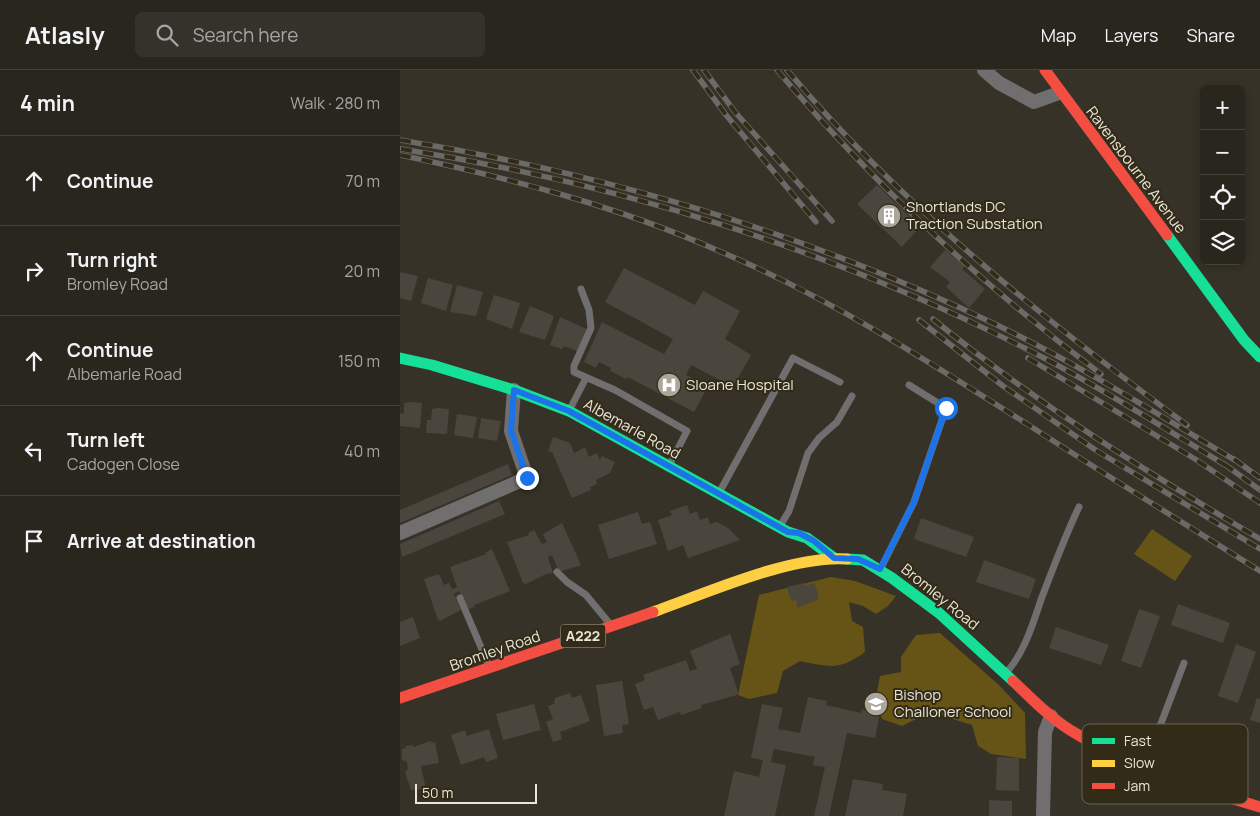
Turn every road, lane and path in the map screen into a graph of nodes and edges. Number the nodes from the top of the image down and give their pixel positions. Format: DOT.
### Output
graph roads {
  1 [pos="984,70"];
  2 [pos="1045,70"];
  3 [pos="1060,93"];
  4 [pos="581,289"];
  5 [pos="1260,357"];
  6 [pos="400,358"];
  7 [pos="586,378"];
  8 [pos="840,382"];
  9 [pos="909,385"];
  10 [pos="514,390"];
  11 [pos="852,396"];
  12 [pos="569,411"];
  13 [pos="669,466"];
  14 [pos="718,494"];
  15 [pos="1078,507"];
  16 [pos="784,529"];
  17 [pos="400,533"];
  18 [pos="834,558"];
  19 [pos="880,569"];
  20 [pos="557,572"];
  21 [pos="460,598"];
  22 [pos="612,626"];
  23 [pos="1184,663"];
  24 [pos="490,668"];
  25 [pos="1006,673"];
  26 [pos="400,698"];
  27 [pos="1051,716"];
  28 [pos="1161,724"];
  29 [pos="1082,736"];
  30 [pos="1248,804"];
  31 [pos="1260,808"];
  32 [pos="1043,816"];
  1 -- 3 [label="street"];
  2 -- 3 [label="main road, Ravensbourne Avenue"];
  3 -- 5 [label="main road, Ravensbourne Avenue"];
  4 -- 7 [label="lane"];
  6 -- 10 [label="main road, Albemarle Road"];
  7 -- 12 [label="lane"];
  7 -- 13 [label="lane"];
  8 -- 14 [label="lane"];
  9 -- 19 [label="lane"];
  10 -- 12 [label="main road, Albemarle Road"];
  10 -- 17 [label="street"];
  11 -- 16 [label="lane"];
  12 -- 13 [label="main road, Albemarle Road"];
  13 -- 14 [label="main road, Albemarle Road"];
  14 -- 16 [label="main road, Albemarle Road"];
  15 -- 25 [label="lane"];
  16 -- 18 [label="main road, Albemarle Road"];
  18 -- 19 [label="main road, Bromley Road / A222"];
  18 -- 22 [label="main road, Bromley Road / A222"];
  19 -- 25 [label="main road, Bromley Road / A222"];
  20 -- 22 [label="lane"];
  21 -- 24 [label="lane"];
  22 -- 24 [label="main road, Bromley Road / A222"];
  23 -- 28 [label="lane"];
  24 -- 26 [label="main road, Bromley Road / A222"];
  25 -- 27 [label="main road, Bromley Road / A222"];
  27 -- 29 [label="main road, Bromley Road / A222"];
  27 -- 32 [label="street"];
  30 -- 31 [label="main road, Bromley Road / A222"];
}
